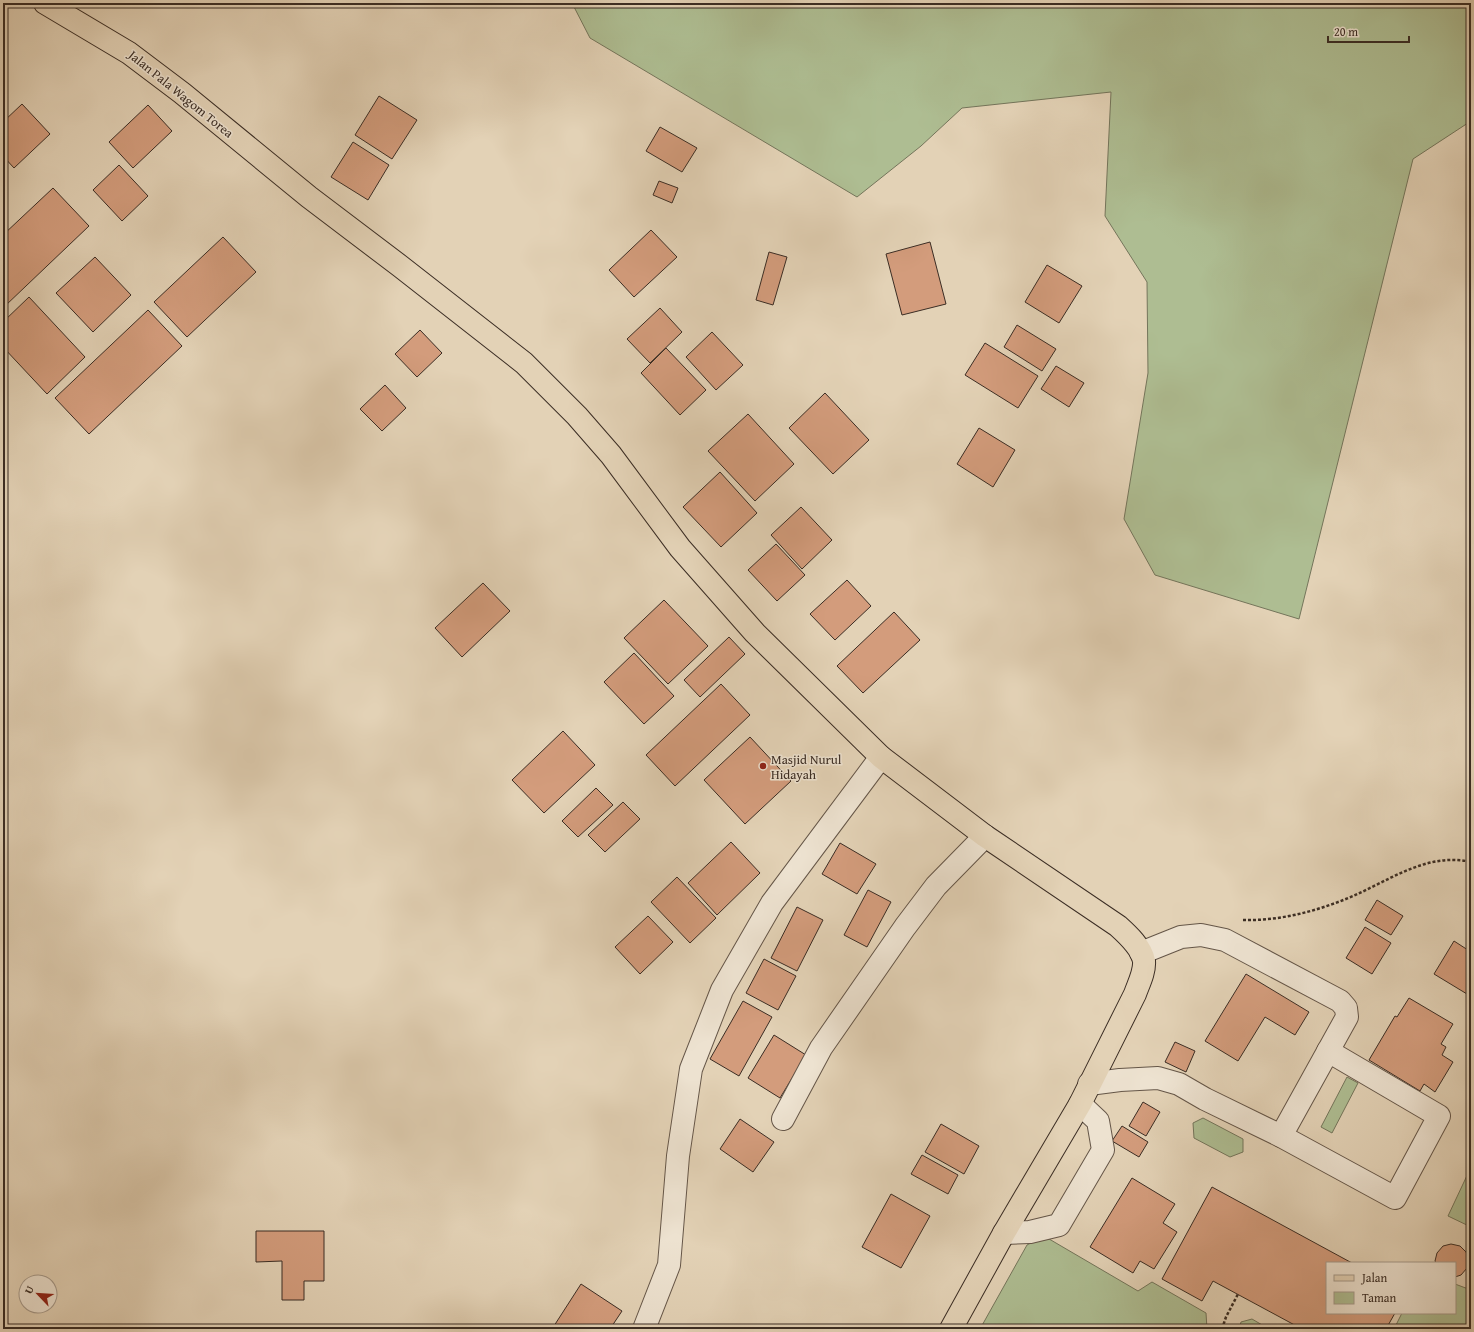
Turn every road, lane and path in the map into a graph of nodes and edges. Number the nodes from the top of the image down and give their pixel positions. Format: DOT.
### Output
graph roads {
  1 [pos="45,3"];
  2 [pos="881,757"];
  3 [pos="985,836"];
  4 [pos="1471,862"];
  5 [pos="1241,920"];
  6 [pos="1141,953"];
  7 [pos="1328,1051"];
  8 [pos="1089,1084"];
  9 [pos="1080,1104"];
  10 [pos="783,1119"];
  11 [pos="1281,1136"];
  12 [pos="1004,1233"];
  13 [pos="1238,1294"];
  14 [pos="644,1329"];
  15 [pos="951,1329"];
  16 [pos="1222,1329"];
  1 -- 2 [label="main road, Jalan Pala Wagom Torea"];
  2 -- 3 [label="main road, Jalan Pala Wagom Torea"];
  2 -- 14 [label="street"];
  3 -- 6 [label="main road, Jalan Pala Wagom Torea"];
  3 -- 10 [label="street"];
  4 -- 5 [label="path"];
  6 -- 7 [label="street"];
  6 -- 8 [label="main road"];
  7 -- 11 [label="street"];
  7 -- 11 [label="street"];
  8 -- 9 [label="main road"];
  8 -- 11 [label="street"];
  9 -- 12 [label="main road"];
  9 -- 12 [label="street"];
  12 -- 15 [label="main road"];
  13 -- 16 [label="path"];
}
